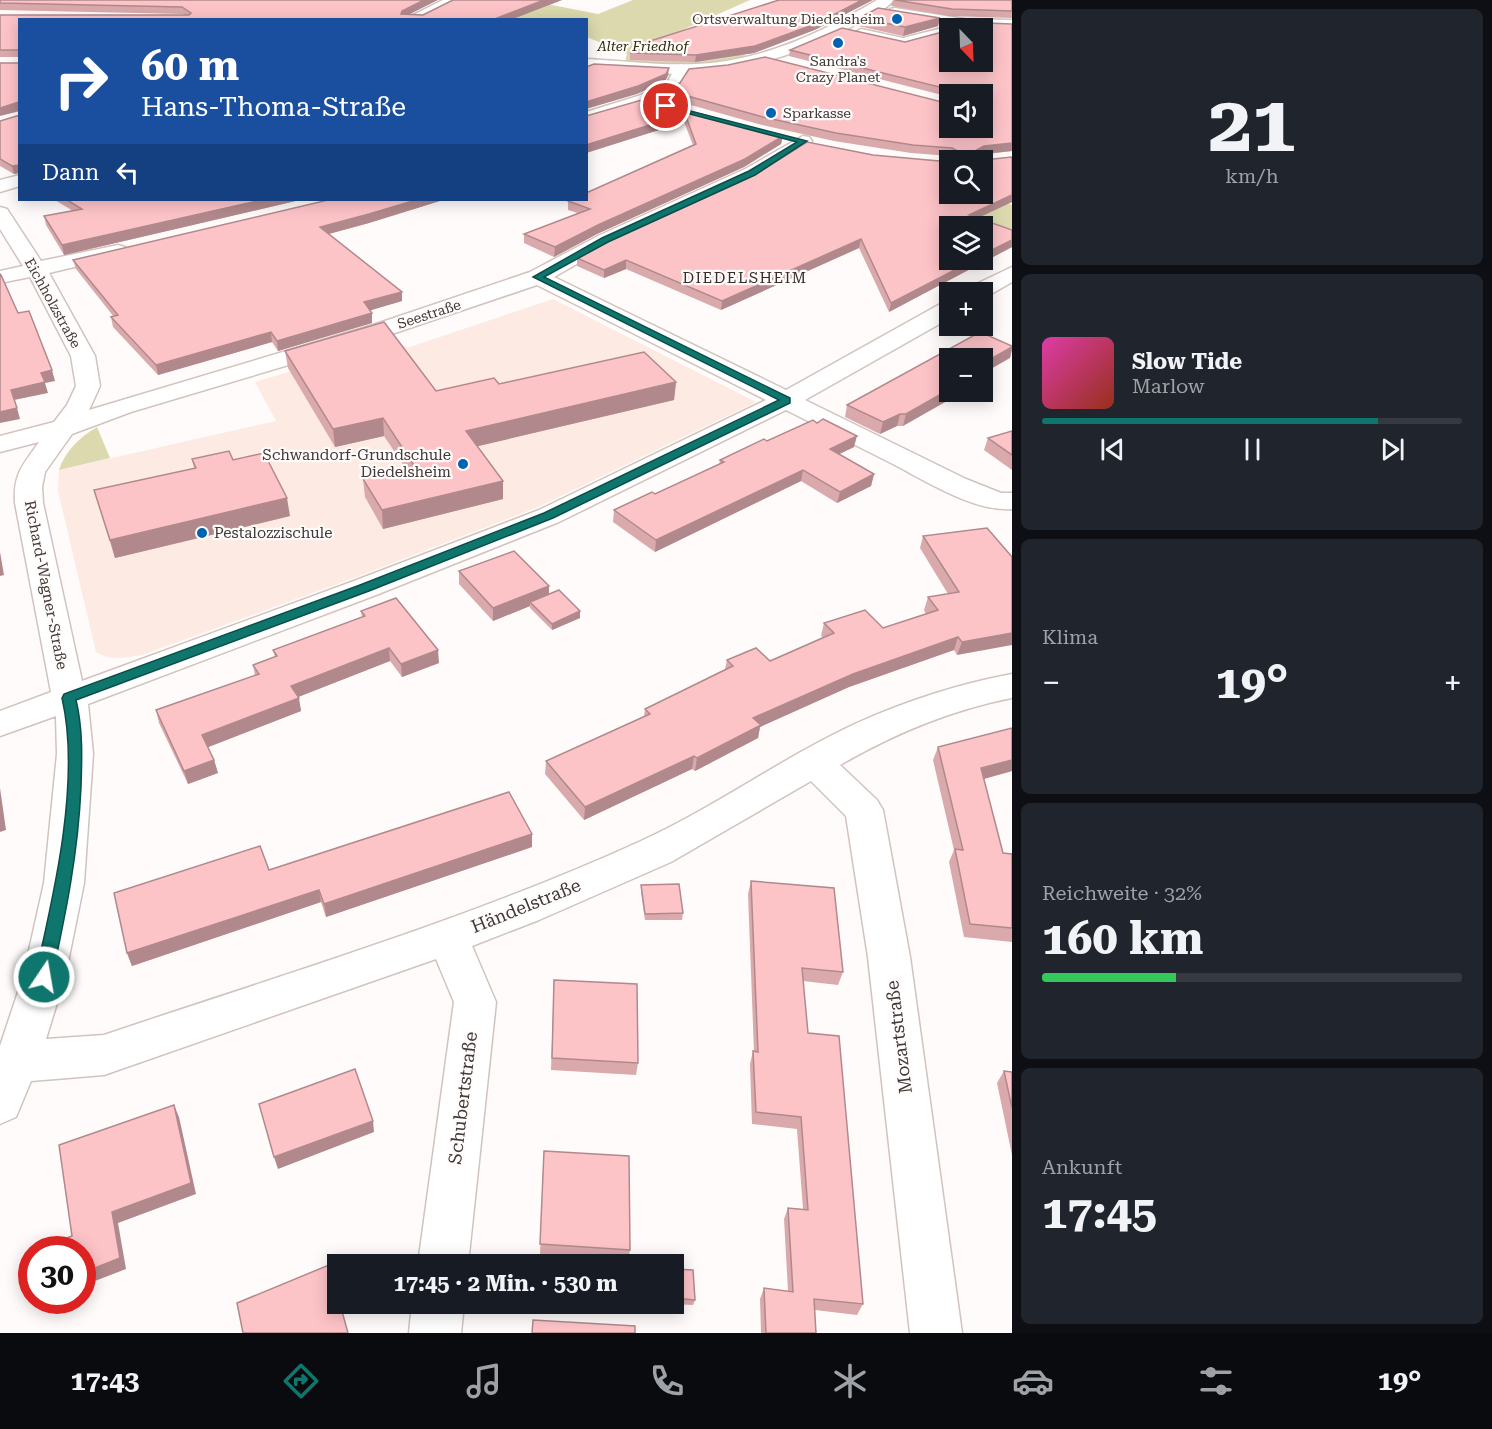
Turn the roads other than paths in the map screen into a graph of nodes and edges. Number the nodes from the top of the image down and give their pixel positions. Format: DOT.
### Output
graph roads {
  1 [pos="454,0"];
  2 [pos="887,0"];
  3 [pos="412,3"];
  4 [pos="433,9"];
  5 [pos="873,9"];
  6 [pos="414,18"];
  7 [pos="939,23"];
  8 [pos="1012,24"];
  9 [pos="993,25"];
  10 [pos="839,28"];
  11 [pos="939,32"];
  12 [pos="766,58"];
  13 [pos="789,63"];
  14 [pos="588,64"];
  15 [pos="681,69"];
  16 [pos="644,99"];
  17 [pos="666,106"];
  18 [pos="588,117"];
  19 [pos="802,141"];
  20 [pos="18,181"];
  21 [pos="0,186"];
  22 [pos="0,213"];
  23 [pos="134,247"];
  24 [pos="36,270"];
  25 [pos="1012,273"];
  26 [pos="0,277"];
  27 [pos="538,277"];
  28 [pos="993,284"];
  29 [pos="939,315"];
  30 [pos="787,400"];
  31 [pos="63,428"];
  32 [pos="0,444"];
  33 [pos="1012,501"];
  34 [pos="1012,686"];
  35 [pos="69,698"];
  36 [pos="0,724"];
  37 [pos="814,762"];
  38 [pos="448,937"];
  39 [pos="17,1062"];
  40 [pos="0,1102"];
  41 [pos="444,1254"];
  42 [pos="437,1314"];
  43 [pos="435,1333"];
  44 [pos="936,1333"];
  1 -- 4 [label="street"];
  2 -- 5 [label="street"];
  3 -- 4 [label="street"];
  4 -- 6 [label="street"];
  5 -- 7 [label="street"];
  5 -- 10 [label="street"];
  8 -- 9 [label="street"];
  10 -- 11 [label="street"];
  10 -- 12 [label="street"];
  12 -- 13 [label="street"];
  12 -- 15 [label="street"];
  14 -- 15 [label="street"];
  15 -- 16 [label="street"];
  16 -- 17 [label="street"];
  16 -- 18 [label="street"];
  19 -- 27 [label="street, Seestraße"];
  20 -- 21 [label="street"];
  22 -- 24 [label="street, Eichholzstraße"];
  23 -- 24 [label="street"];
  24 -- 26 [label="street"];
  24 -- 31 [label="street, Eichholzstraße"];
  25 -- 28 [label="street"];
  27 -- 30 [label="street"];
  27 -- 31 [label="street, Seestraße"];
  29 -- 30 [label="street"];
  30 -- 33 [label="street"];
  30 -- 35 [label="street"];
  31 -- 32 [label="street, Seestraße"];
  31 -- 35 [label="street, Richard-Wagner-Straße"];
  34 -- 37 [label="street, Händelstraße"];
  35 -- 36 [label="street"];
  35 -- 39 [label="street, Richard-Wagner-Straße"];
  37 -- 38 [label="street, Händelstraße"];
  37 -- 44 [label="street, Mozartstraße"];
  38 -- 39 [label="street, Händelstraße"];
  38 -- 41 [label="street, Schubertstraße"];
  39 -- 40 [label="street, Richard-Wagner-Straße"];
  42 -- 43 [label="street"];
}
